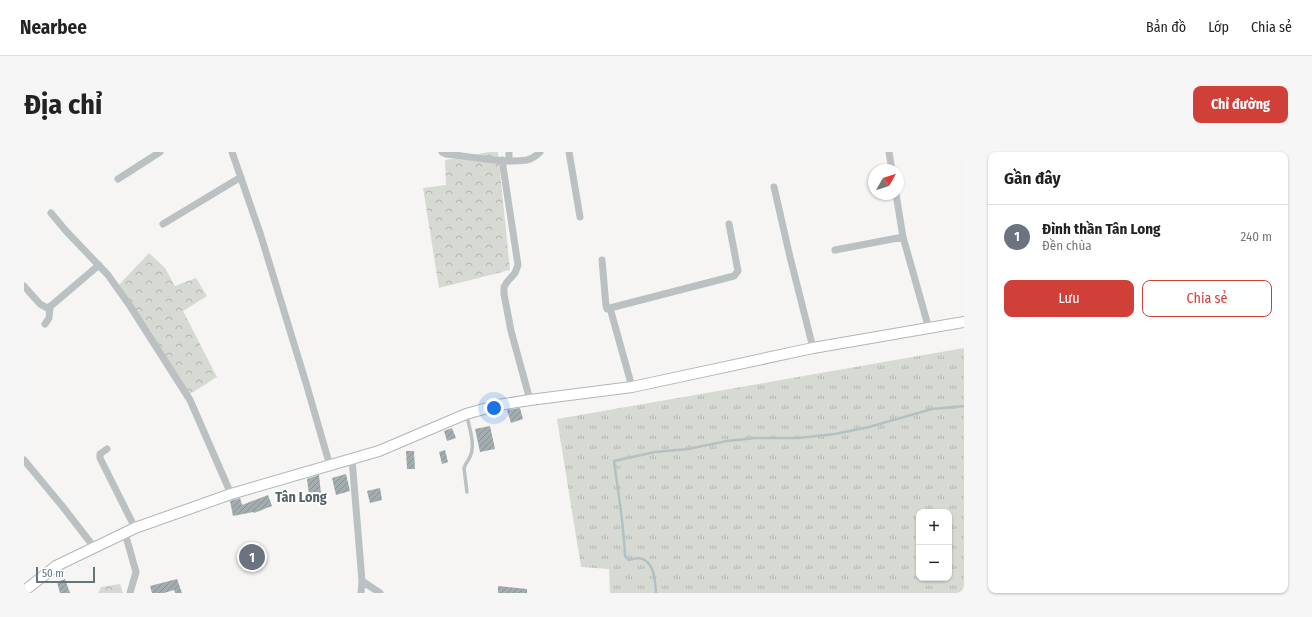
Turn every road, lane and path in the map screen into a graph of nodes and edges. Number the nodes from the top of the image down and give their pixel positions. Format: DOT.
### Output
graph roads {
  1 [pos="160,152"];
  2 [pos="233,152"];
  3 [pos="442,152"];
  4 [pos="509,152"];
  5 [pos="540,152"];
  6 [pos="569,152"];
  7 [pos="889,152"];
  8 [pos="506,161"];
  9 [pos="891,164"];
  10 [pos="241,177"];
  11 [pos="118,179"];
  12 [pos="774,187"];
  13 [pos="897,200"];
  14 [pos="51,213"];
  15 [pos="580,217"];
  16 [pos="163,224"];
  17 [pos="729,224"];
  18 [pos="903,237"];
  19 [pos="835,250"];
  20 [pos="602,260"];
  21 [pos="99,265"];
  22 [pos="24,286"];
  23 [pos="50,306"];
  24 [pos="610,308"];
  25 [pos="964,322"];
  26 [pos="45,324"];
  27 [pos="929,329"];
  28 [pos="813,348"];
  29 [pos="632,387"];
  30 [pos="530,400"];
  31 [pos="466,414"];
  32 [pos="108,449"];
  33 [pos="352,459"];
  34 [pos="24,460"];
  35 [pos="330,466"];
  36 [pos="467,492"];
  37 [pos="231,494"];
  38 [pos="130,531"];
  39 [pos="94,547"];
  40 [pos="362,581"];
  41 [pos="24,591"];
  42 [pos="130,593"];
  43 [pos="361,593"];
  44 [pos="380,593"];
  1 -- 11 [label="street"];
  2 -- 10 [label="street"];
  3 -- 8 [label="street"];
  4 -- 8 [label="street"];
  5 -- 8 [label="street"];
  6 -- 15 [label="street"];
  7 -- 9 [label="street"];
  8 -- 30 [label="street"];
  10 -- 16 [label="street"];
  10 -- 35 [label="street"];
  12 -- 28 [label="street"];
  13 -- 18 [label="street"];
  14 -- 21 [label="street"];
  17 -- 24 [label="street"];
  18 -- 19 [label="street"];
  18 -- 27 [label="street"];
  20 -- 24 [label="street"];
  21 -- 23 [label="street"];
  21 -- 37 [label="street"];
  22 -- 23 [label="street"];
  23 -- 26 [label="street"];
  24 -- 29 [label="street"];
  25 -- 27 [label="street"];
  27 -- 28 [label="street"];
  28 -- 29 [label="street"];
  29 -- 30 [label="street"];
  30 -- 31 [label="street"];
  31 -- 33 [label="street"];
  31 -- 36 [label="lane"];
  32 -- 38 [label="street"];
  33 -- 35 [label="street"];
  33 -- 40 [label="street"];
  34 -- 39 [label="street"];
  35 -- 37 [label="street"];
  37 -- 38 [label="street"];
  38 -- 39 [label="street"];
  38 -- 42 [label="street"];
  39 -- 41 [label="street"];
  40 -- 43 [label="street"];
  40 -- 44 [label="street"];
}
